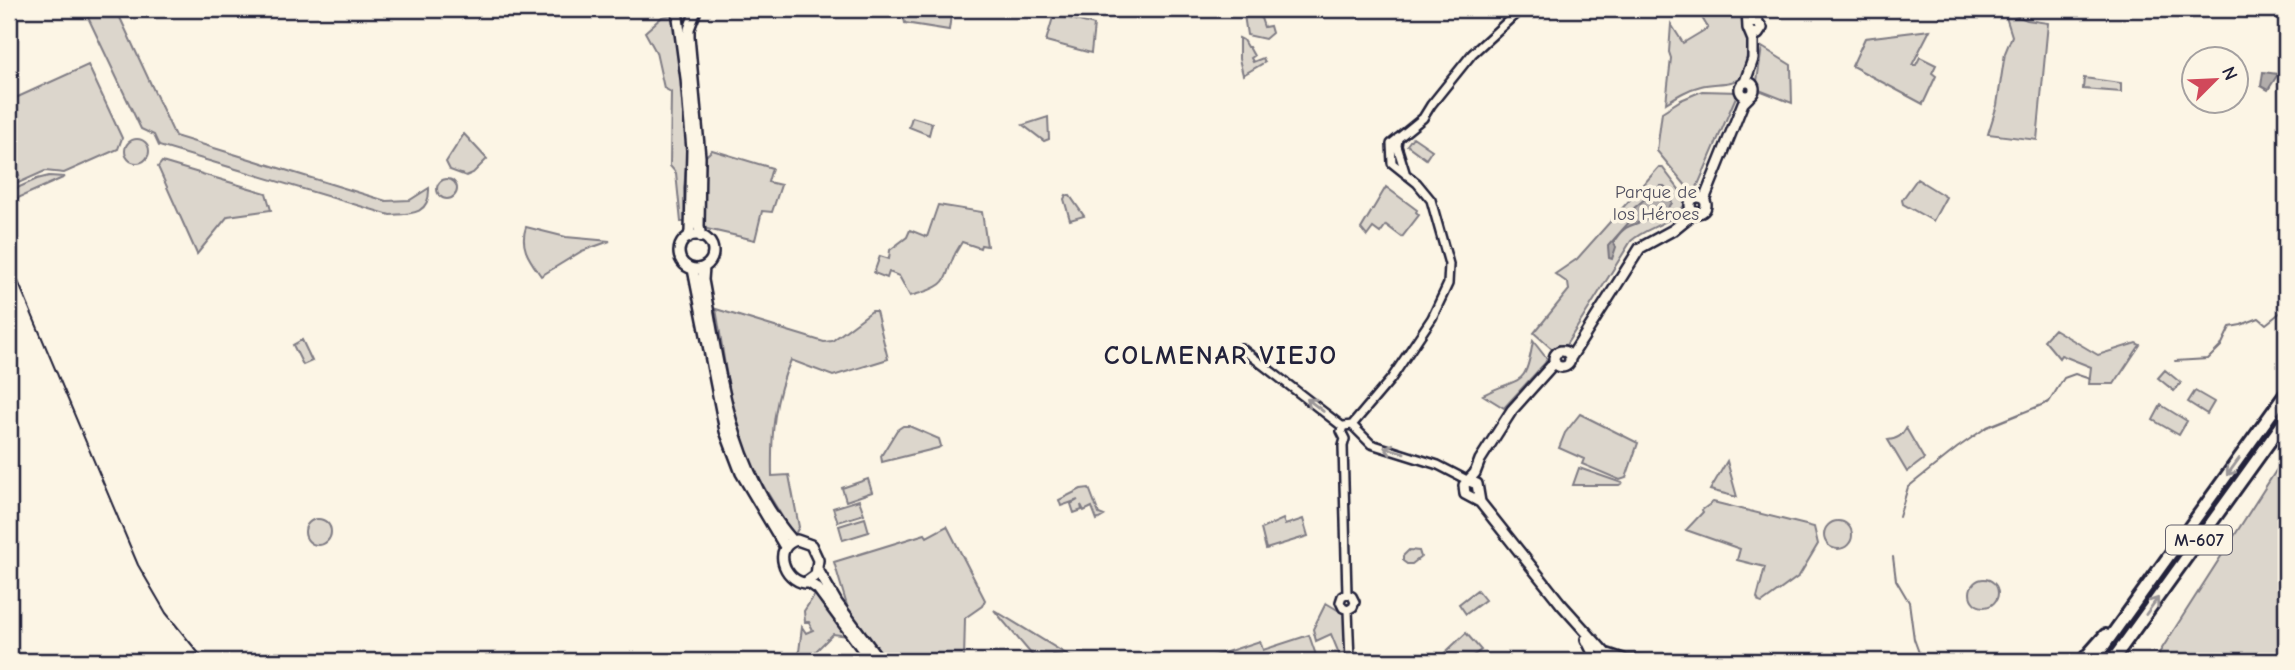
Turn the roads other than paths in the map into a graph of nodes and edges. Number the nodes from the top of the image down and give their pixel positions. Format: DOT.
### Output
graph roads {
  1 [pos="1521,9"];
  2 [pos="1748,9"];
  3 [pos="676,10"];
  4 [pos="698,11"];
  5 [pos="1398,138"];
  6 [pos="1399,151"];
  7 [pos="1390,155"];
  8 [pos="1402,162"];
  9 [pos="1394,166"];
  10 [pos="1406,175"];
  11 [pos="1701,198"];
  12 [pos="1692,210"];
  13 [pos="701,237"];
  14 [pos="688,238"];
  15 [pos="704,267"];
  16 [pos="693,269"];
  17 [pos="1241,348"];
  18 [pos="2286,393"];
  19 [pos="2286,419"];
  20 [pos="1343,427"];
  21 [pos="1354,431"];
  22 [pos="1345,439"];
  23 [pos="1473,491"];
  24 [pos="789,544"];
  25 [pos="2172,551"];
  26 [pos="818,570"];
  27 [pos="808,582"];
  28 [pos="1561,604"];
  29 [pos="1619,660"];
  30 [pos="871,661"];
  31 [pos="880,661"];
  32 [pos="1350,661"];
  33 [pos="1597,661"];
  34 [pos="1651,661"];
  35 [pos="2082,661"];
  36 [pos="2093,661"];
  37 [pos="2112,661"];
  1 -- 5 [label="street"];
  2 -- 11 [label="main road"];
  3 -- 4 [label="main road"];
  3 -- 14 [label="main road"];
  4 -- 13 [label="main road"];
  5 -- 6 [label="street"];
  5 -- 7 [label="street"];
  6 -- 7 [label="street"];
  6 -- 8 [label="street"];
  7 -- 9 [label="street"];
  8 -- 9 [label="street"];
  8 -- 10 [label="street"];
  9 -- 10 [label="street"];
  10 -- 21 [label="street"];
  11 -- 12 [label="main road"];
  11 -- 12 [label="main road"];
  12 -- 23 [label="main road"];
  13 -- 14 [label="main road"];
  13 -- 15 [label="main road"];
  14 -- 16 [label="main road"];
  15 -- 16 [label="main road"];
  15 -- 24 [label="main road"];
  16 -- 24 [label="main road"];
  20 -- 17 [label="street, one-way"];
  18 -- 25 [label="highway, M-607, one-way"];
  37 -- 19 [label="highway, M-607, one-way"];
  20 -- 21 [label="street"];
  20 -- 22 [label="street"];
  21 -- 22 [label="street"];
  23 -- 21 [label="street, one-way"];
  22 -- 32 [label="street"];
  23 -- 28 [label="main road"];
  24 -- 26 [label="main road"];
  24 -- 27 [label="main road"];
  25 -- 35 [label="highway"];
  25 -- 36 [label="highway, M-607"];
  26 -- 27 [label="main road"];
  26 -- 31 [label="main road"];
  27 -- 30 [label="main road"];
  28 -- 29 [label="main road"];
  28 -- 33 [label="main road"];
  29 -- 34 [label="main road"];
}
